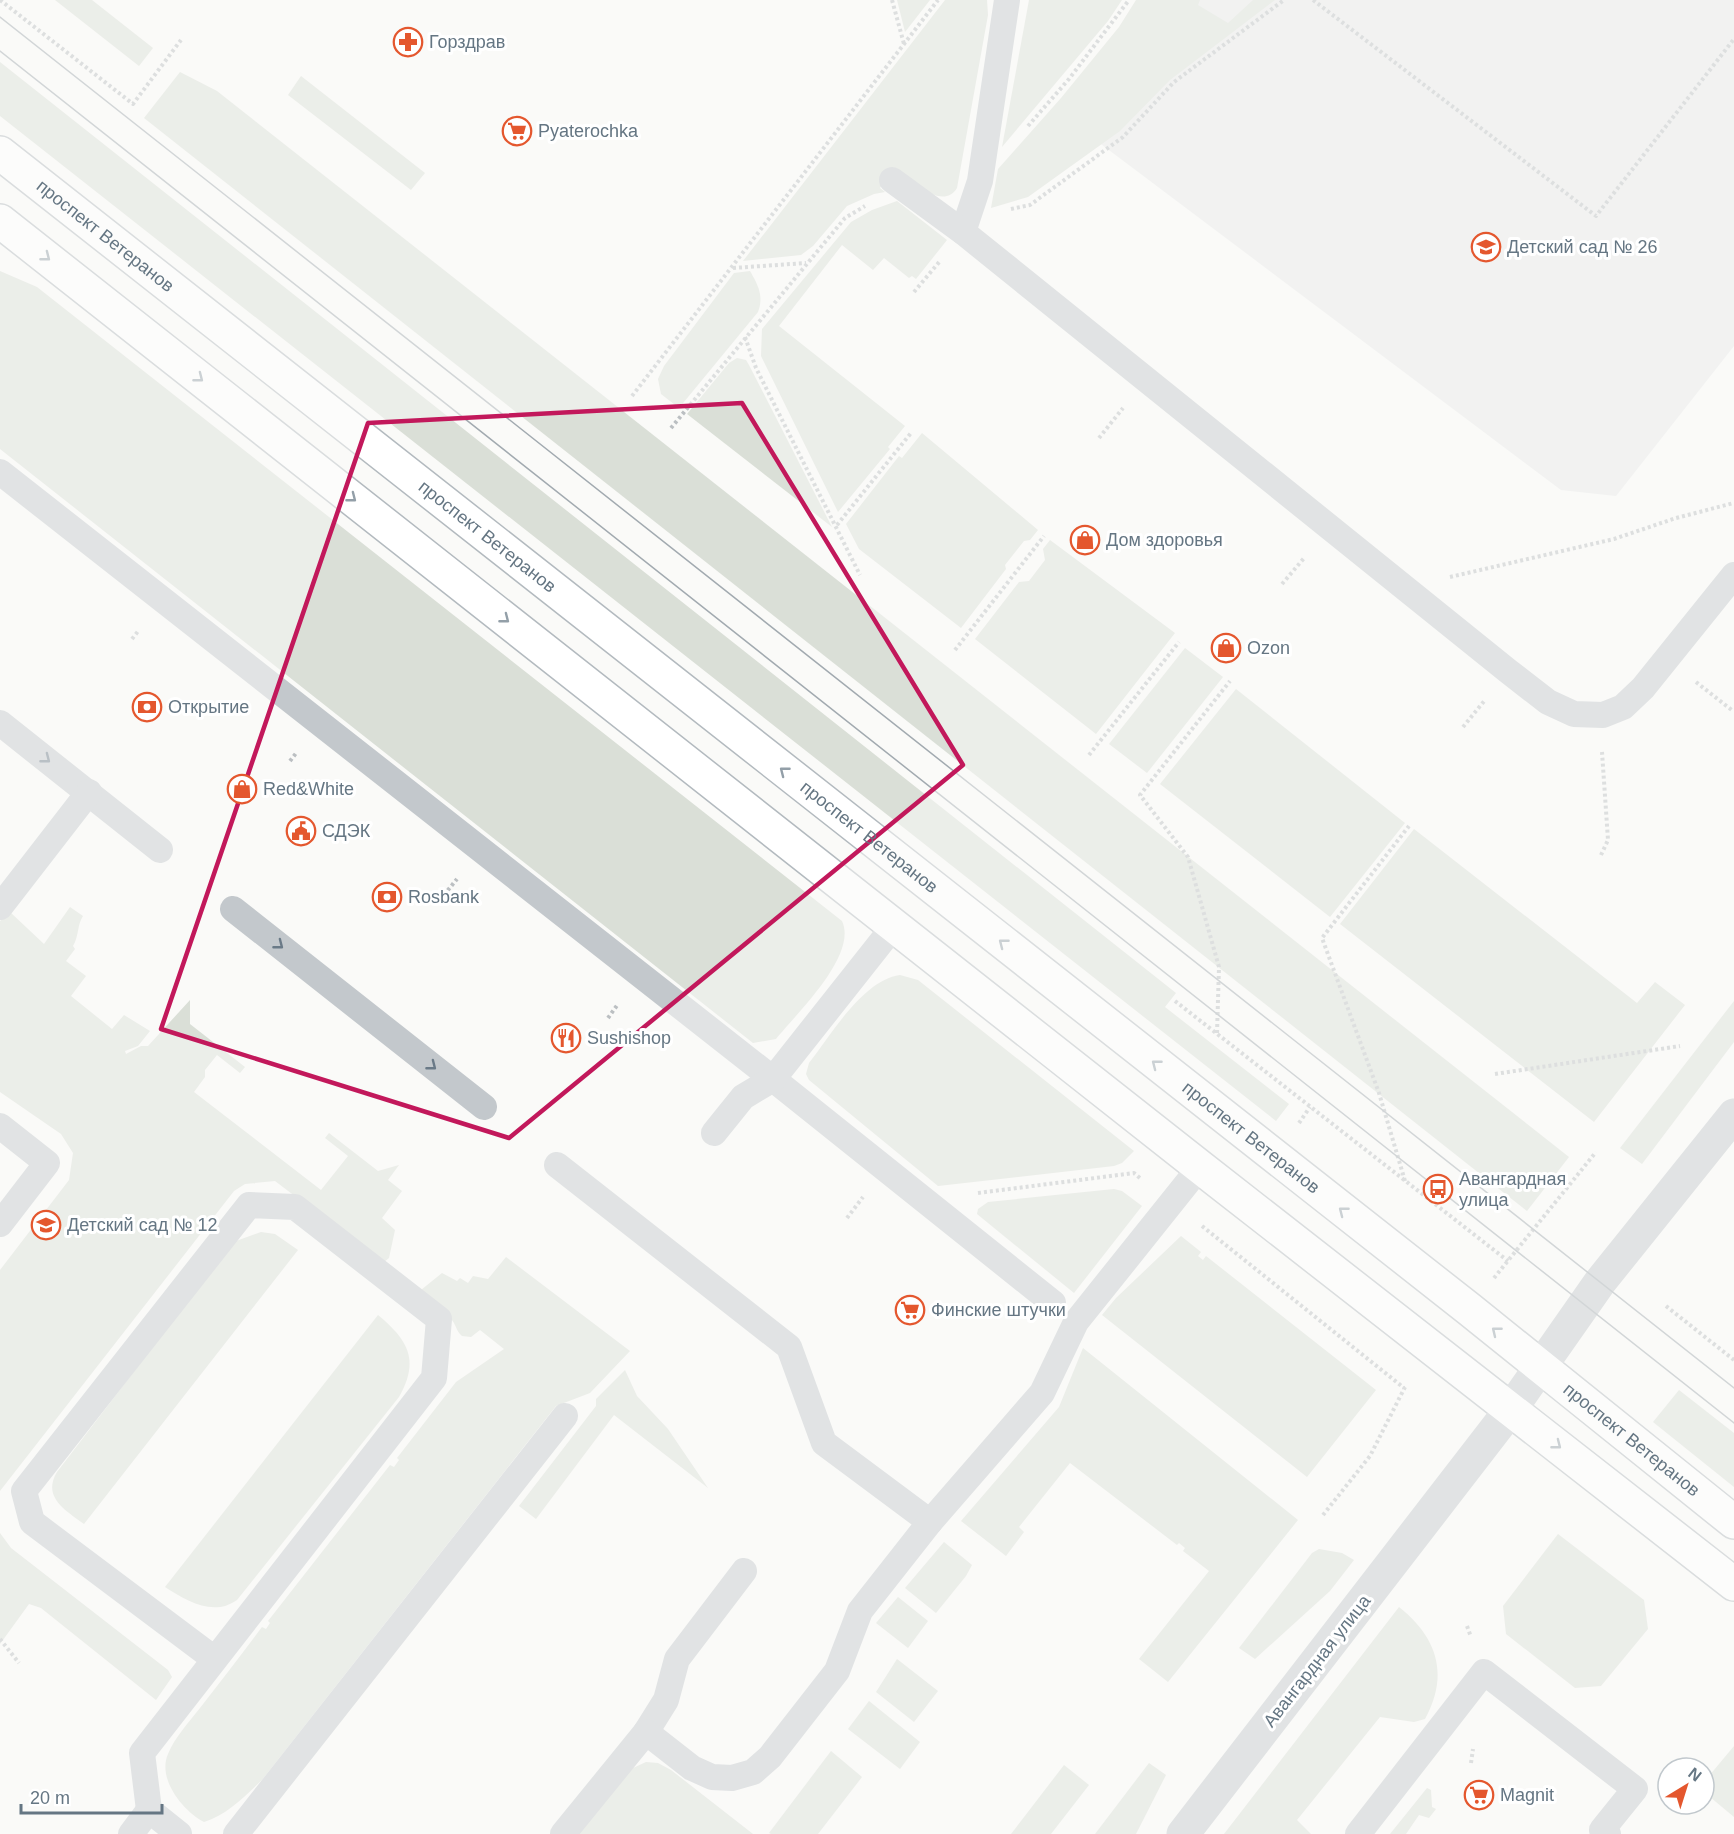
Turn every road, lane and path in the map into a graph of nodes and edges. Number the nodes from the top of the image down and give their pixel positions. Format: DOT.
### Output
graph roads {
  1 [pos="0,0"];
  2 [pos="892,0"];
  3 [pos="938,0"];
  4 [pos="1007,0"];
  5 [pos="1129,0"];
  6 [pos="1284,0"];
  7 [pos="1313,0"];
  8 [pos="1734,39"];
  9 [pos="181,40"];
  10 [pos="904,45"];
  11 [pos="1023,131"];
  12 [pos="0,153"];
  13 [pos="900,186"];
  14 [pos="0,220"];
  15 [pos="963,232"];
  16 [pos="807,263"];
  17 [pos="732,268"];
  18 [pos="745,337"];
  19 [pos="632,396"];
  20 [pos="671,428"];
  21 [pos="910,433"];
  22 [pos="0,472"];
  23 [pos="1734,503"];
  24 [pos="837,525"];
  25 [pos="1044,536"];
  26 [pos="860,575"];
  27 [pos="1734,575"];
  28 [pos="1406,590"];
  29 [pos="1179,642"];
  30 [pos="955,650"];
  31 [pos="1667,659"];
  32 [pos="1230,681"];
  33 [pos="1734,711"];
  34 [pos="1603,715"];
  35 [pos="0,723"];
  36 [pos="1089,755"];
  37 [pos="89,792"];
  38 [pos="1409,826"];
  39 [pos="160,850"];
  40 [pos="1601,855"];
  41 [pos="0,907"];
  42 [pos="233,909"];
  43 [pos="894,926"];
  44 [pos="1175,1001"];
  45 [pos="1217,1034"];
  46 [pos="1680,1046"];
  47 [pos="1495,1074"];
  48 [pos="773,1079"];
  49 [pos="484,1107"];
  50 [pos="1734,1115"];
  51 [pos="0,1126"];
  52 [pos="714,1134"];
  53 [pos="1596,1152"];
  54 [pos="557,1165"];
  55 [pos="1200,1167"];
  56 [pos="1406,1182"];
  57 [pos="0,1224"];
  58 [pos="1508,1261"];
  59 [pos="1490,1283"];
  60 [pos="1053,1303"];
  61 [pos="1666,1306"];
  62 [pos="1734,1360"];
  63 [pos="1541,1368"];
  64 [pos="1411,1380"];
  65 [pos="1511,1409"];
  66 [pos="565,1416"];
  67 [pos="1323,1515"];
  68 [pos="930,1522"];
  69 [pos="1734,1522"];
  70 [pos="744,1571"];
  71 [pos="1734,1584"];
  72 [pos="0,1639"];
  73 [pos="213,1658"];
  74 [pos="19,1663"];
  75 [pos="646,1731"];
  76 [pos="149,1810"];
  77 [pos="1603,1833"];
  78 [pos="131,1834"];
  79 [pos="179,1834"];
  80 [pos="236,1834"];
  81 [pos="563,1834"];
  82 [pos="1183,1834"];
  83 [pos="1358,1834"];
  1 -- 9 [label="path"];
  2 -- 10 [label="path"];
  3 -- 10 [label="path"];
  4 -- 15 [label="lane"];
  5 -- 11 [label="path"];
  6 -- 15 [label="path"];
  7 -- 8 [label="path"];
  10 -- 17 [label="path"];
  63 -- 12 [label="main road, проспект Ветеранов, one-way"];
  13 -- 15 [label="lane"];
  13 -- 16 [label="path"];
  14 -- 43 [label="main road, one-way"];
  15 -- 28 [label="lane"];
  16 -- 17 [label="path"];
  16 -- 18 [label="path"];
  17 -- 19 [label="path"];
  18 -- 20 [label="path"];
  18 -- 24 [label="path"];
  21 -- 24 [label="path"];
  22 -- 48 [label="lane"];
  23 -- 28 [label="path"];
  24 -- 26 [label="path"];
  25 -- 30 [label="path"];
  27 -- 31 [label="lane"];
  28 -- 34 [label="lane"];
  29 -- 36 [label="path"];
  31 -- 33 [label="path"];
  31 -- 34 [label="lane"];
  32 -- 45 [label="path"];
  34 -- 40 [label="path"];
  35 -- 37 [label="lane, one-way"];
  37 -- 39 [label="lane"];
  37 -- 41 [label="lane"];
  38 -- 56 [label="path"];
  42 -- 49 [label="lane, one-way"];
  43 -- 48 [label="lane"];
  43 -- 55 [label="main road"];
  44 -- 45 [label="path"];
  45 -- 56 [label="path"];
  46 -- 47 [label="path"];
  48 -- 52 [label="lane"];
  48 -- 60 [label="lane"];
  50 -- 63 [label="street, Авангардная улица"];
  51 -- 57 [label="lane"];
  53 -- 58 [label="path"];
  54 -- 68 [label="lane"];
  55 -- 65 [label="main road"];
  55 -- 68 [label="lane"];
  56 -- 58 [label="path"];
  58 -- 59 [label="path"];
  61 -- 62 [label="path"];
  63 -- 65 [label="street, Авангардная улица"];
  63 -- 69 [label="main road, проспект Ветеранов"];
  64 -- 67 [label="path"];
  65 -- 71 [label="main road, one-way"];
  65 -- 82 [label="street, Авангардная улица"];
  66 -- 80 [label="lane"];
  68 -- 75 [label="lane"];
  70 -- 75 [label="lane"];
  72 -- 74 [label="path"];
  73 -- 73 [label="lane"];
  73 -- 76 [label="lane"];
  75 -- 81 [label="lane"];
  76 -- 78 [label="lane"];
  76 -- 79 [label="lane"];
  77 -- 83 [label="lane"];
}
